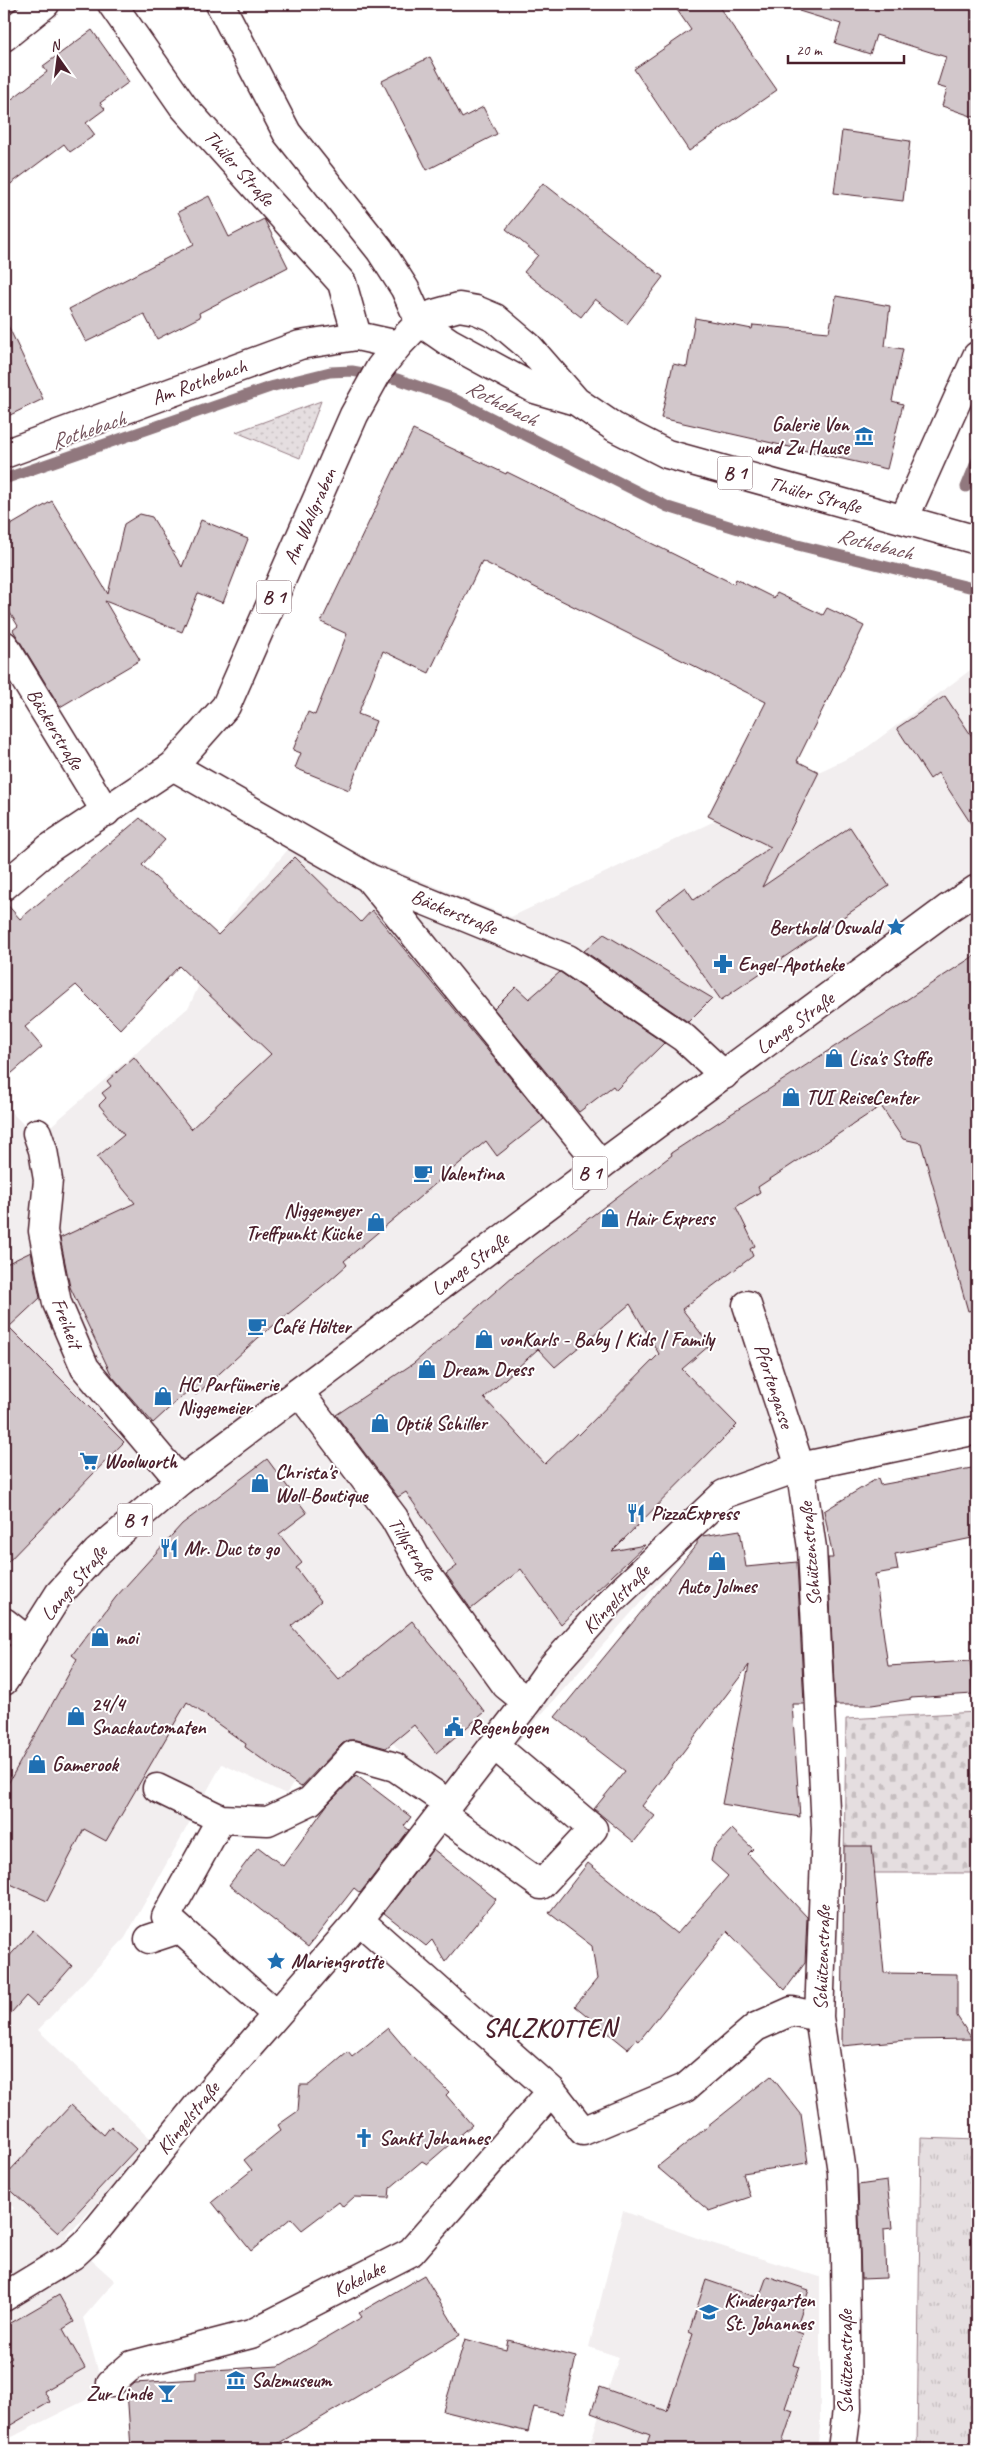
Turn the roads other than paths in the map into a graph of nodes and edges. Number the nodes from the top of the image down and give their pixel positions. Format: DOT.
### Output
graph roads {
  1 [pos="45,4"];
  2 [pos="112,4"];
  3 [pos="220,4"];
  4 [pos="4,37"];
  5 [pos="420,322"];
  6 [pos="357,336"];
  7 [pos="398,345"];
  8 [pos="977,356"];
  9 [pos="576,401"];
  10 [pos="4,454"];
  11 [pos="904,519"];
  12 [pos="977,540"];
  13 [pos="4,645"];
  14 [pos="173,766"];
  15 [pos="106,812"];
  16 [pos="369,878"];
  17 [pos="4,886"];
  18 [pos="977,890"];
  19 [pos="724,1075"];
  20 [pos="37,1133"];
  21 [pos="601,1165"];
  22 [pos="747,1305"];
  23 [pos="299,1392"];
  24 [pos="977,1430"];
  25 [pos="800,1467"];
  26 [pos="180,1482"];
  27 [pos="4,1622"];
  28 [pos="28,1641"];
  29 [pos="4,1681"];
  30 [pos="527,1702"];
  31 [pos="494,1745"];
  32 [pos="157,1788"];
  33 [pos="445,1809"];
  34 [pos="221,1819"];
  35 [pos="359,1920"];
  36 [pos="179,1929"];
  37 [pos="150,1939"];
  38 [pos="276,2014"];
  39 [pos="819,2018"];
  40 [pos="552,2091"];
  41 [pos="4,2297"];
  42 [pos="110,2383"];
  43 [pos="842,2449"];
  1 -- 4 [label="street"];
  2 -- 6 [label="street, Thüler Straße"];
  3 -- 5 [label="street"];
  5 -- 7 [label="street, Am Wallgraben / B 1"];
  5 -- 9 [label="street, Thüler Straße"];
  5 -- 9 [label="street, Thüler Straße / B 1"];
  6 -- 7 [label="street, Am Rothebach"];
  6 -- 10 [label="street, Am Rothebach"];
  7 -- 14 [label="street, Am Wallgraben / B 1"];
  8 -- 11 [label="street"];
  9 -- 11 [label="street, Thüler Straße / B 1"];
  11 -- 12 [label="street, Thüler Straße / B 1"];
  13 -- 15 [label="street, Bäckerstraße"];
  14 -- 15 [label="street, Am Wallgraben / B 1"];
  14 -- 16 [label="street, Bäckerstraße"];
  15 -- 17 [label="street, Am Wallgraben / B 1"];
  16 -- 19 [label="street, Bäckerstraße"];
  16 -- 21 [label="street"];
  18 -- 19 [label="street, Lange Straße / B 1"];
  19 -- 21 [label="street, Lange Straße / B 1"];
  20 -- 26 [label="street, Freiheit"];
  21 -- 23 [label="street, Lange Straße / B 1"];
  22 -- 25 [label="street, Pfortengasse"];
  23 -- 26 [label="street, Lange Straße / B 1"];
  23 -- 30 [label="street, Tillystraße"];
  24 -- 25 [label="street, Klingelstraße"];
  25 -- 30 [label="street, Klingelstraße"];
  25 -- 39 [label="street, Schützenstraße"];
  26 -- 28 [label="street, Lange Straße / B 1"];
  27 -- 28 [label="street"];
  28 -- 29 [label="street, Lange Straße / B 1"];
  30 -- 31 [label="street, Klingelstraße"];
  31 -- 33 [label="street, Klingelstraße"];
  31 -- 33 [label="street"];
  32 -- 34 [label="street"];
  33 -- 34 [label="street"];
  33 -- 35 [label="street, Klingelstraße"];
  34 -- 36 [label="street"];
  35 -- 38 [label="street, Klingelstraße"];
  35 -- 40 [label="street"];
  36 -- 37 [label="street"];
  36 -- 38 [label="street"];
  38 -- 41 [label="street, Klingelstraße"];
  39 -- 40 [label="street"];
  39 -- 43 [label="street, Schützenstraße"];
  40 -- 42 [label="street, Kokelake"];
}
